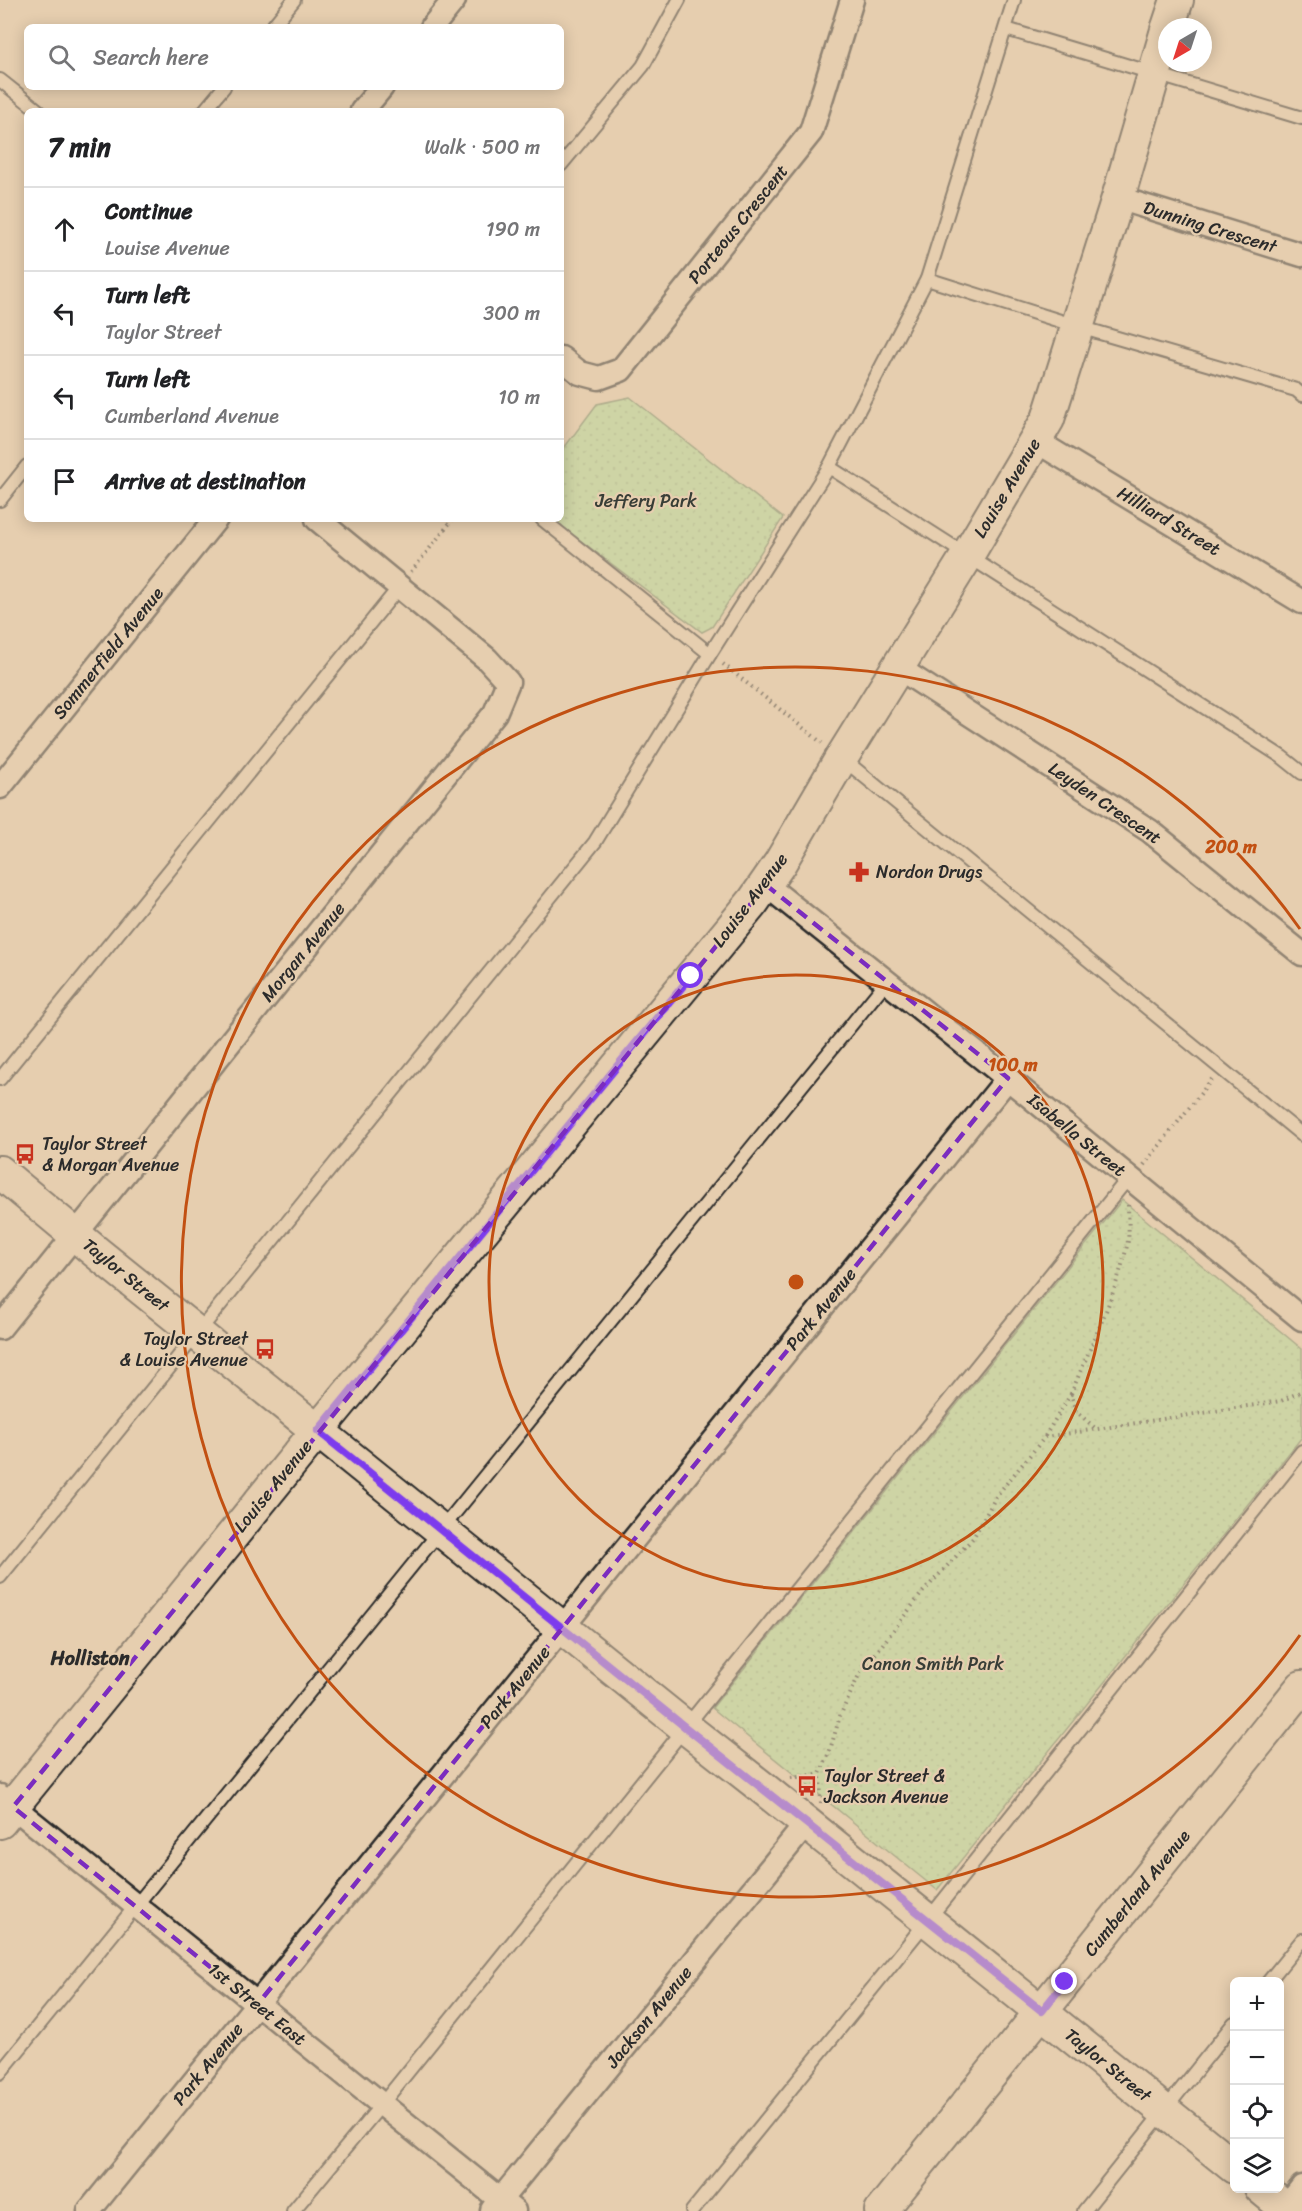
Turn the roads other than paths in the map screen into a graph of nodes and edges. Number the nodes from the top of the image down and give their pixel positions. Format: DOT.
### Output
graph roads {
  1 [pos="294,0"];
  2 [pos="454,0"];
  3 [pos="679,0"];
  4 [pos="852,0"];
  5 [pos="1014,0"];
  6 [pos="1177,0"];
  7 [pos="1171,18"];
  8 [pos="274,24"];
  9 [pos="434,24"];
  10 [pos="1006,29"];
  11 [pos="1158,60"];
  12 [pos="1154,73"];
  13 [pos="0,80"];
  14 [pos="222,90"];
  15 [pos="380,90"];
  16 [pos="35,108"];
  17 [pos="206,108"];
  18 [pos="364,108"];
  19 [pos="1302,118"];
  20 [pos="564,161"];
  21 [pos="1118,198"];
  22 [pos="1302,255"];
  23 [pos="927,279"];
  24 [pos="1076,326"];
  25 [pos="564,360"];
  26 [pos="1302,395"];
  27 [pos="1036,441"];
  28 [pos="829,467"];
  29 [pos="24,470"];
  30 [pos="0,500"];
  31 [pos="214,522"];
  32 [pos="321,522"];
  33 [pos="546,522"];
  34 [pos="967,556"];
  35 [pos="406,579"];
  36 [pos="1302,602"];
  37 [pos="710,654"];
  38 [pos="897,667"];
  39 [pos="833,751"];
  40 [pos="1302,773"];
  41 [pos="0,787"];
  42 [pos="766,885"];
  43 [pos="1302,954"];
  44 [pos="886,982"];
  45 [pos="1008,1078"];
  46 [pos="0,1079"];
  47 [pos="1302,1135"];
  48 [pos="0,1172"];
  49 [pos="1131,1177"];
  50 [pos="76,1234"];
  51 [pos="1302,1319"];
  52 [pos="0,1328"];
  53 [pos="198,1333"];
  54 [pos="318,1431"];
  55 [pos="1302,1451"];
  56 [pos="441,1530"];
  57 [pos="0,1577"];
  58 [pos="563,1628"];
  59 [pos="1302,1687"];
  60 [pos="685,1727"];
  61 [pos="4,1808"];
  62 [pos="817,1816"];
  63 [pos="137,1906"];
  64 [pos="927,1921"];
  65 [pos="1302,1940"];
  66 [pos="1272,1977"];
  67 [pos="256,2005"];
  68 [pos="1042,2011"];
  69 [pos="1230,2028"];
  70 [pos="0,2073"];
  71 [pos="382,2104"];
  72 [pos="1164,2110"];
  73 [pos="1230,2164"];
  74 [pos="502,2207"];
  75 [pos="89,2211"];
  76 [pos="293,2211"];
  77 [pos="692,2211"];
  78 [pos="881,2211"];
  79 [pos="1084,2211"];
  1 -- 8 [label="lane"];
  2 -- 9 [label="street"];
  3 -- 20 [label="lane"];
  4 -- 25 [label="street, Porteous Crescent"];
  5 -- 10 [label="lane"];
  6 -- 7 [label="street, Louise Avenue"];
  10 -- 12 [label="lane"];
  10 -- 23 [label="lane"];
  11 -- 12 [label="street, Louise Avenue"];
  12 -- 19 [label="lane"];
  12 -- 21 [label="street, Louise Avenue"];
  13 -- 16 [label="lane"];
  14 -- 17 [label="lane"];
  15 -- 18 [label="street"];
  21 -- 22 [label="street, Dunning Crescent"];
  21 -- 24 [label="street, Louise Avenue"];
  23 -- 24 [label="lane"];
  23 -- 28 [label="lane"];
  24 -- 26 [label="lane"];
  24 -- 27 [label="street, Louise Avenue"];
  27 -- 34 [label="street, Louise Avenue"];
  27 -- 36 [label="street, Hilliard Street"];
  28 -- 34 [label="lane"];
  28 -- 37 [label="lane"];
  29 -- 30 [label="lane"];
  31 -- 41 [label="street, Sommerfield Avenue"];
  32 -- 35 [label="street"];
  33 -- 37 [label="lane"];
  34 -- 38 [label="street, Louise Avenue"];
  34 -- 40 [label="lane"];
  35 -- 46 [label="lane"];
  35 -- 50 [label="street, Morgan Avenue"];
  37 -- 53 [label="lane"];
  38 -- 39 [label="street, Louise Avenue"];
  38 -- 43 [label="street, Leyden Crescent"];
  39 -- 42 [label="street, Louise Avenue"];
  39 -- 47 [label="lane"];
  42 -- 44 [label="street, Isabella Street"];
  42 -- 54 [label="street, Louise Avenue"];
  44 -- 45 [label="street, Isabella Street"];
  44 -- 56 [label="lane"];
  45 -- 49 [label="street, Isabella Street"];
  45 -- 58 [label="street, Park Avenue"];
  48 -- 50 [label="street, Taylor Street"];
  49 -- 51 [label="street, Isabella Street"];
  49 -- 60 [label="lane"];
  50 -- 52 [label="street, Morgan Avenue"];
  50 -- 53 [label="street, Taylor Street"];
  53 -- 54 [label="street, Taylor Street"];
  53 -- 57 [label="lane"];
  54 -- 56 [label="street, Taylor Street"];
  54 -- 61 [label="street, Louise Avenue"];
  55 -- 64 [label="lane"];
  56 -- 58 [label="street, Taylor Street"];
  56 -- 63 [label="lane"];
  58 -- 60 [label="street, Taylor Street"];
  58 -- 67 [label="street, Park Avenue"];
  59 -- 68 [label="street, Cumberland Avenue"];
  60 -- 62 [label="street, Taylor Street"];
  60 -- 71 [label="lane"];
  61 -- 63 [label="street, 1st Street East"];
  62 -- 64 [label="street, Taylor Street"];
  62 -- 74 [label="street, Jackson Avenue"];
  63 -- 67 [label="street, 1st Street East"];
  63 -- 70 [label="lane"];
  64 -- 68 [label="street, Taylor Street"];
  64 -- 77 [label="lane"];
  65 -- 66 [label="lane"];
  67 -- 71 [label="street, 1st Street East"];
  67 -- 75 [label="street, Park Avenue"];
  68 -- 72 [label="street, Taylor Street"];
  68 -- 78 [label="street, Cumberland Avenue"];
  69 -- 72 [label="lane"];
  71 -- 74 [label="street, 1st Street East"];
  71 -- 76 [label="lane"];
  72 -- 73 [label="street, Taylor Street"];
  72 -- 79 [label="lane"];
}
